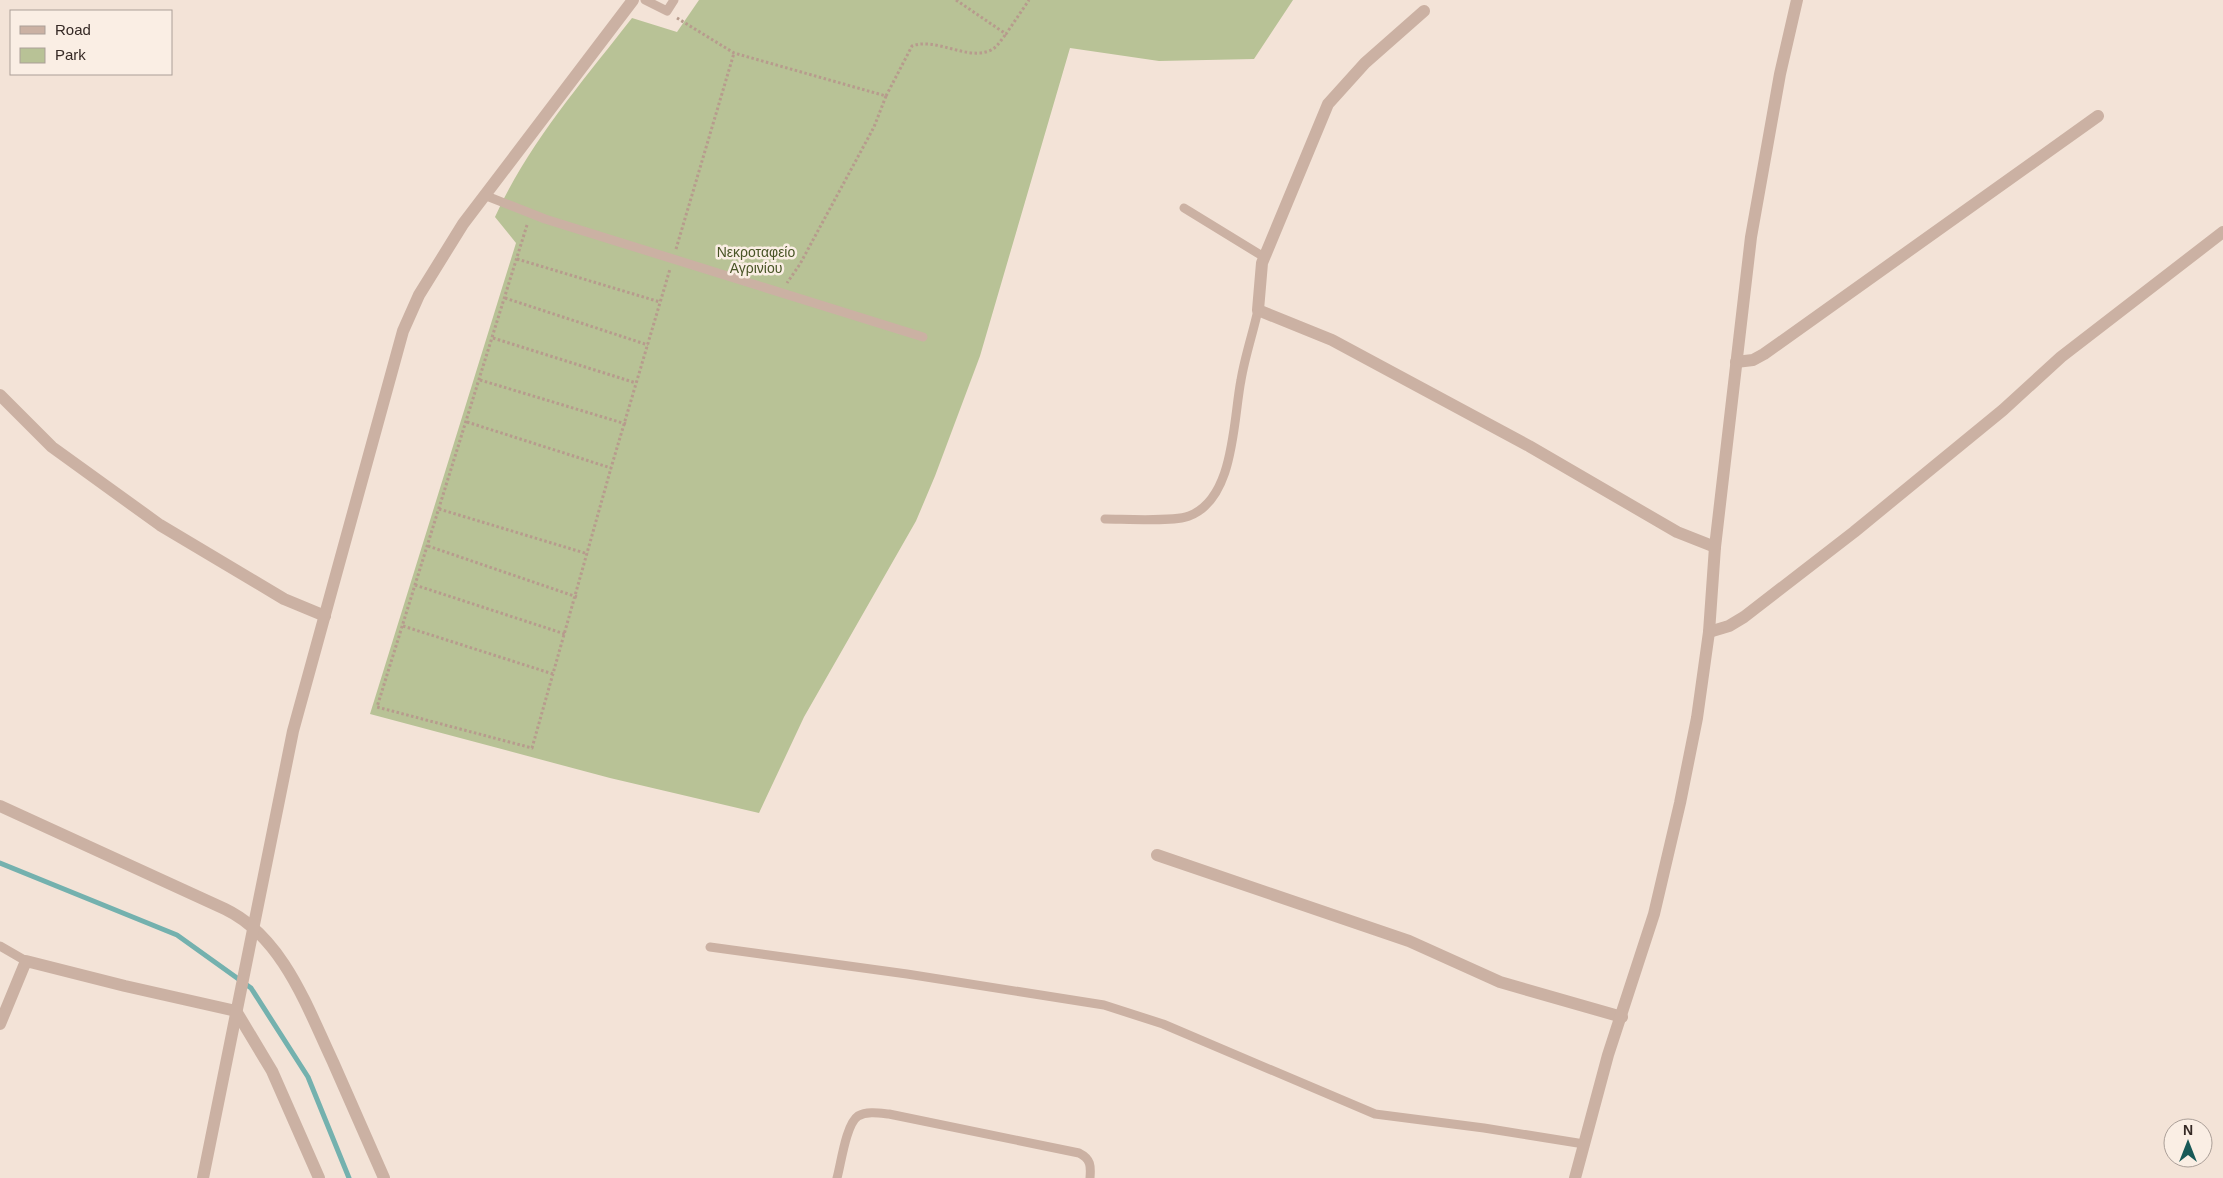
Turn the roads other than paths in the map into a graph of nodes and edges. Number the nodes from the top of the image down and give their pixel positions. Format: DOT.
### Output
graph roads {
  1 [pos="632,0"];
  2 [pos="645,0"];
  3 [pos="674,0"];
  4 [pos="1796,0"];
  5 [pos="1424,11"];
  6 [pos="2098,116"];
  7 [pos="484,195"];
  8 [pos="1184,208"];
  9 [pos="2223,232"];
  10 [pos="1264,257"];
  11 [pos="1258,310"];
  12 [pos="923,337"];
  13 [pos="1736,362"];
  14 [pos="0,395"];
  15 [pos="1105,519"];
  16 [pos="1715,547"];
  17 [pos="325,616"];
  18 [pos="1709,632"];
  19 [pos="0,806"];
  20 [pos="1158,855"];
  21 [pos="254,928"];
  22 [pos="0,946"];
  23 [pos="710,947"];
  24 [pos="26,961"];
  25 [pos="236,1011"];
  26 [pos="1622,1017"];
  27 [pos="0,1024"];
  28 [pos="1584,1144"];
  29 [pos="202,1178"];
  30 [pos="318,1178"];
  31 [pos="384,1178"];
  32 [pos="837,1178"];
  33 [pos="1090,1178"];
  34 [pos="1575,1178"];
  1 -- 7 [label="street"];
  2 -- 3 [label="lane"];
  4 -- 13 [label="street"];
  5 -- 10 [label="street"];
  6 -- 13 [label="street"];
  7 -- 12 [label="lane"];
  7 -- 17 [label="street"];
  8 -- 10 [label="lane"];
  9 -- 18 [label="street"];
  10 -- 11 [label="street"];
  11 -- 15 [label="lane"];
  11 -- 16 [label="street"];
  13 -- 16 [label="street"];
  14 -- 17 [label="street"];
  16 -- 18 [label="street"];
  17 -- 21 [label="street"];
  18 -- 26 [label="street"];
  19 -- 21 [label="street"];
  20 -- 26 [label="street"];
  21 -- 25 [label="street"];
  21 -- 31 [label="street"];
  22 -- 24 [label="lane"];
  23 -- 28 [label="lane"];
  24 -- 25 [label="street"];
  24 -- 27 [label="street"];
  25 -- 29 [label="street"];
  25 -- 30 [label="street"];
  26 -- 28 [label="street"];
  28 -- 34 [label="street"];
  32 -- 33 [label="lane"];
}
